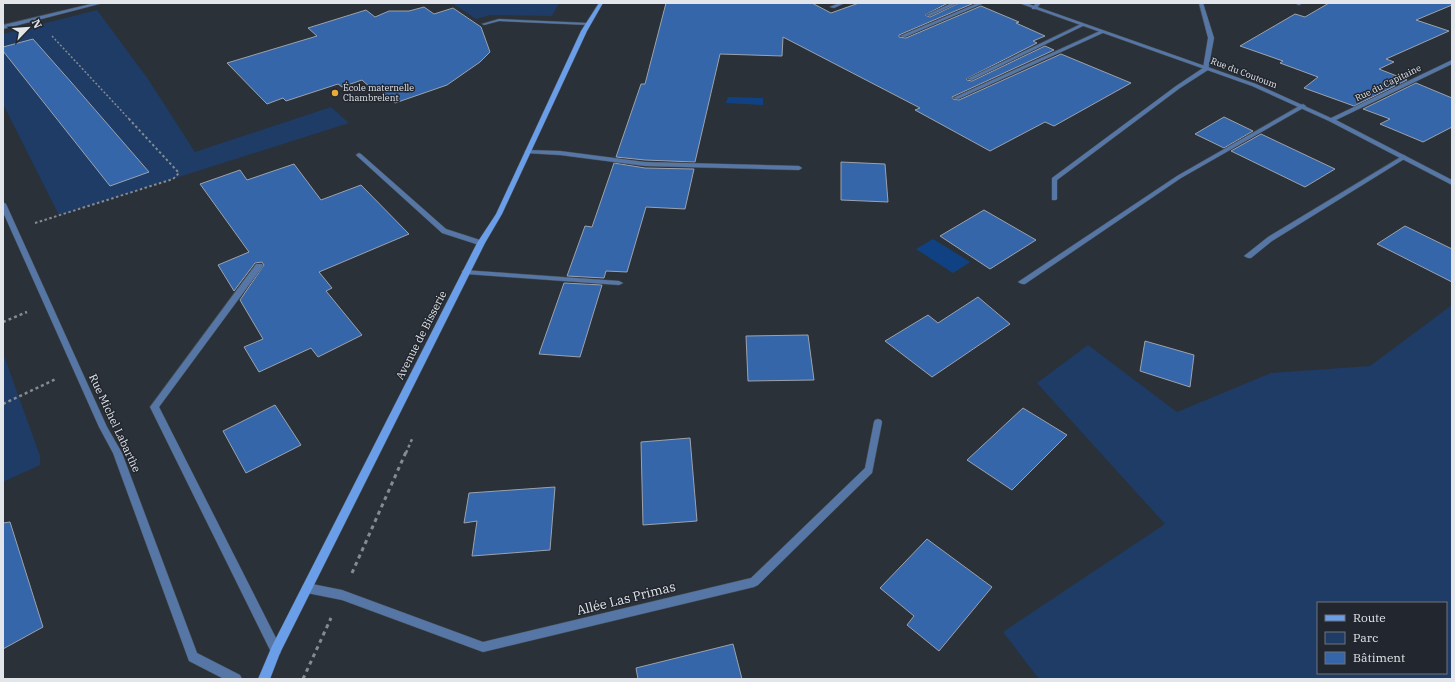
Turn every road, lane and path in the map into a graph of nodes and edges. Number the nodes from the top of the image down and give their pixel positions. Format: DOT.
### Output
graph roads {
  1 [pos="101,3"];
  2 [pos="601,3"];
  3 [pos="843,3"];
  4 [pos="956,3"];
  5 [pos="982,3"];
  6 [pos="1021,3"];
  7 [pos="1039,3"];
  8 [pos="1201,3"];
  9 [pos="832,7"];
  10 [pos="1034,8"];
  11 [pos="928,14"];
  12 [pos="484,24"];
  13 [pos="588,24"];
  14 [pos="1084,25"];
  15 [pos="3,27"];
  16 [pos="1102,32"];
  17 [pos="50,34"];
  18 [pos="903,36"];
  19 [pos="1452,62"];
  20 [pos="1206,69"];
  21 [pos="970,79"];
  22 [pos="956,98"];
  23 [pos="1302,106"];
  24 [pos="1331,120"];
  25 [pos="527,152"];
  26 [pos="359,155"];
  27 [pos="1404,157"];
  28 [pos="799,168"];
  29 [pos="1452,183"];
  30 [pos="1054,199"];
  31 [pos="3,204"];
  32 [pos="14,230"];
  33 [pos="481,243"];
  34 [pos="1248,256"];
  35 [pos="259,266"];
  36 [pos="466,272"];
  37 [pos="1022,282"];
  38 [pos="619,283"];
  39 [pos="77,369"];
  40 [pos="3,404"];
  41 [pos="878,422"];
  42 [pos="307,588"];
  43 [pos="276,650"];
  44 [pos="236,679"];
  45 [pos="264,679"];
  1 -- 15 [label="street"];
  2 -- 13 [label="street, Avenue de Bisserie"];
  3 -- 9 [label="street"];
  4 -- 11 [label="street"];
  5 -- 18 [label="street"];
  6 -- 10 [label="street, Rue du Coutoum"];
  7 -- 10 [label="street"];
  8 -- 20 [label="street"];
  10 -- 14 [label="street, Rue du Coutoum"];
  12 -- 13 [label="street"];
  13 -- 25 [label="street, Avenue de Bisserie"];
  14 -- 16 [label="street, Rue du Coutoum"];
  14 -- 21 [label="street"];
  16 -- 20 [label="street, Rue du Coutoum"];
  16 -- 22 [label="street"];
  17 -- 32 [label="path"];
  19 -- 24 [label="street, Rue du Capitaine"];
  20 -- 23 [label="street, Rue du Coutoum"];
  20 -- 30 [label="street"];
  23 -- 24 [label="street, Rue du Coutoum"];
  23 -- 37 [label="street"];
  24 -- 27 [label="street, Rue du Coutoum"];
  25 -- 28 [label="street"];
  25 -- 33 [label="street, Avenue de Bisserie"];
  26 -- 33 [label="street"];
  27 -- 29 [label="street, Rue du Coutoum"];
  27 -- 34 [label="street"];
  31 -- 32 [label="street, Rue Michel Labarthe"];
  32 -- 39 [label="street, Rue Michel Labarthe"];
  33 -- 36 [label="street, Avenue de Bisserie"];
  35 -- 43 [label="street"];
  36 -- 38 [label="street"];
  36 -- 42 [label="street, Avenue de Bisserie"];
  39 -- 40 [label="path"];
  39 -- 44 [label="street, Rue Michel Labarthe"];
  41 -- 42 [label="street, Allée Las Primas"];
  42 -- 43 [label="street, Avenue de Bisserie"];
  43 -- 45 [label="street, Avenue de Bisserie"];
}
